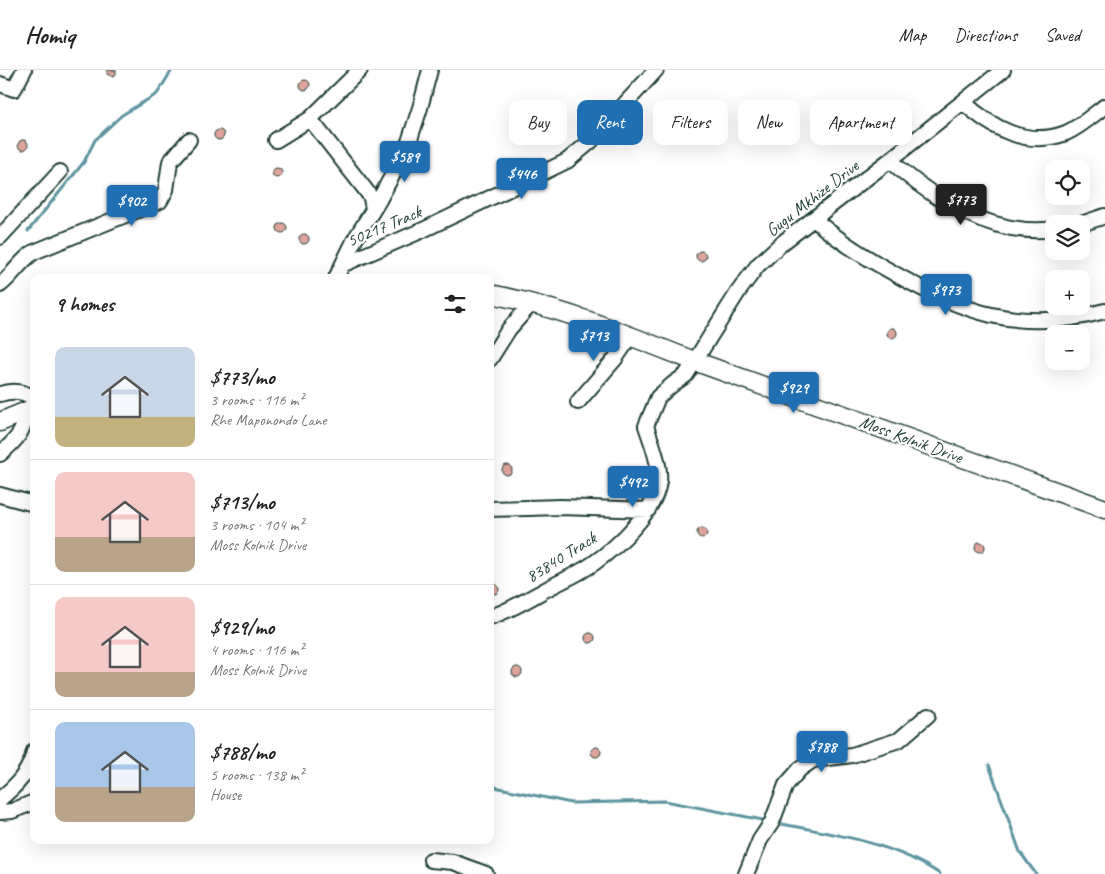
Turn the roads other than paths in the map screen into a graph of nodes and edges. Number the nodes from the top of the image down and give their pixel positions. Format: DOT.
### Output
graph roads {
  1 [pos="24,70"];
  2 [pos="360,70"];
  3 [pos="430,70"];
  4 [pos="656,70"];
  5 [pos="1003,70"];
  6 [pos="0,84"];
  7 [pos="963,102"];
  8 [pos="1105,106"];
  9 [pos="310,119"];
  10 [pos="189,140"];
  11 [pos="276,140"];
  12 [pos="890,160"];
  13 [pos="60,172"];
  14 [pos="373,209"];
  15 [pos="1105,216"];
  16 [pos="814,219"];
  17 [pos="1090,221"];
  18 [pos="1045,229"];
  19 [pos="0,236"];
  20 [pos="344,264"];
  21 [pos="338,274"];
  22 [pos="0,285"];
  23 [pos="494,295"];
  24 [pos="531,304"];
  25 [pos="1105,311"];
  26 [pos="630,336"];
  27 [pos="494,353"];
  28 [pos="694,361"];
  29 [pos="0,394"];
  30 [pos="30,398"];
  31 [pos="30,400"];
  32 [pos="578,402"];
  33 [pos="30,403"];
  34 [pos="0,422"];
  35 [pos="0,454"];
  36 [pos="0,495"];
  37 [pos="30,503"];
  38 [pos="494,509"];
  39 [pos="1105,509"];
  40 [pos="648,510"];
  41 [pos="494,616"];
  42 [pos="928,715"];
  43 [pos="30,763"];
  44 [pos="0,799"];
  45 [pos="30,804"];
  46 [pos="0,812"];
  47 [pos="431,860"];
  48 [pos="486,874"];
  49 [pos="746,874"];
  1 -- 6 [label="street"];
  2 -- 9 [label="street"];
  3 -- 14 [label="street"];
  4 -- 20 [label="street, 50217 Track"];
  5 -- 7 [label="street, Gugu Mkhize Drive"];
  7 -- 8 [label="street"];
  7 -- 12 [label="street, Gugu Mkhize Drive"];
  9 -- 11 [label="street"];
  9 -- 14 [label="street"];
  10 -- 22 [label="street"];
  12 -- 16 [label="street, Gugu Mkhize Drive"];
  12 -- 18 [label="street"];
  13 -- 19 [label="street"];
  14 -- 20 [label="street"];
  15 -- 17 [label="street"];
  16 -- 25 [label="street"];
  16 -- 28 [label="street, Gugu Mkhize Drive"];
  20 -- 21 [label="street"];
  23 -- 24 [label="main road, Moss Kolnik Drive"];
  24 -- 26 [label="main road, Moss Kolnik Drive"];
  24 -- 27 [label="street"];
  26 -- 28 [label="main road, Moss Kolnik Drive"];
  26 -- 32 [label="street"];
  28 -- 39 [label="main road, Moss Kolnik Drive"];
  28 -- 40 [label="street, 83840 Track"];
  29 -- 30 [label="street"];
  31 -- 34 [label="main road"];
  33 -- 35 [label="street"];
  36 -- 37 [label="street"];
  38 -- 40 [label="street"];
  40 -- 41 [label="street, 83840 Track"];
  42 -- 49 [label="street"];
  43 -- 44 [label="street"];
  45 -- 46 [label="street"];
  47 -- 48 [label="street"];
}
